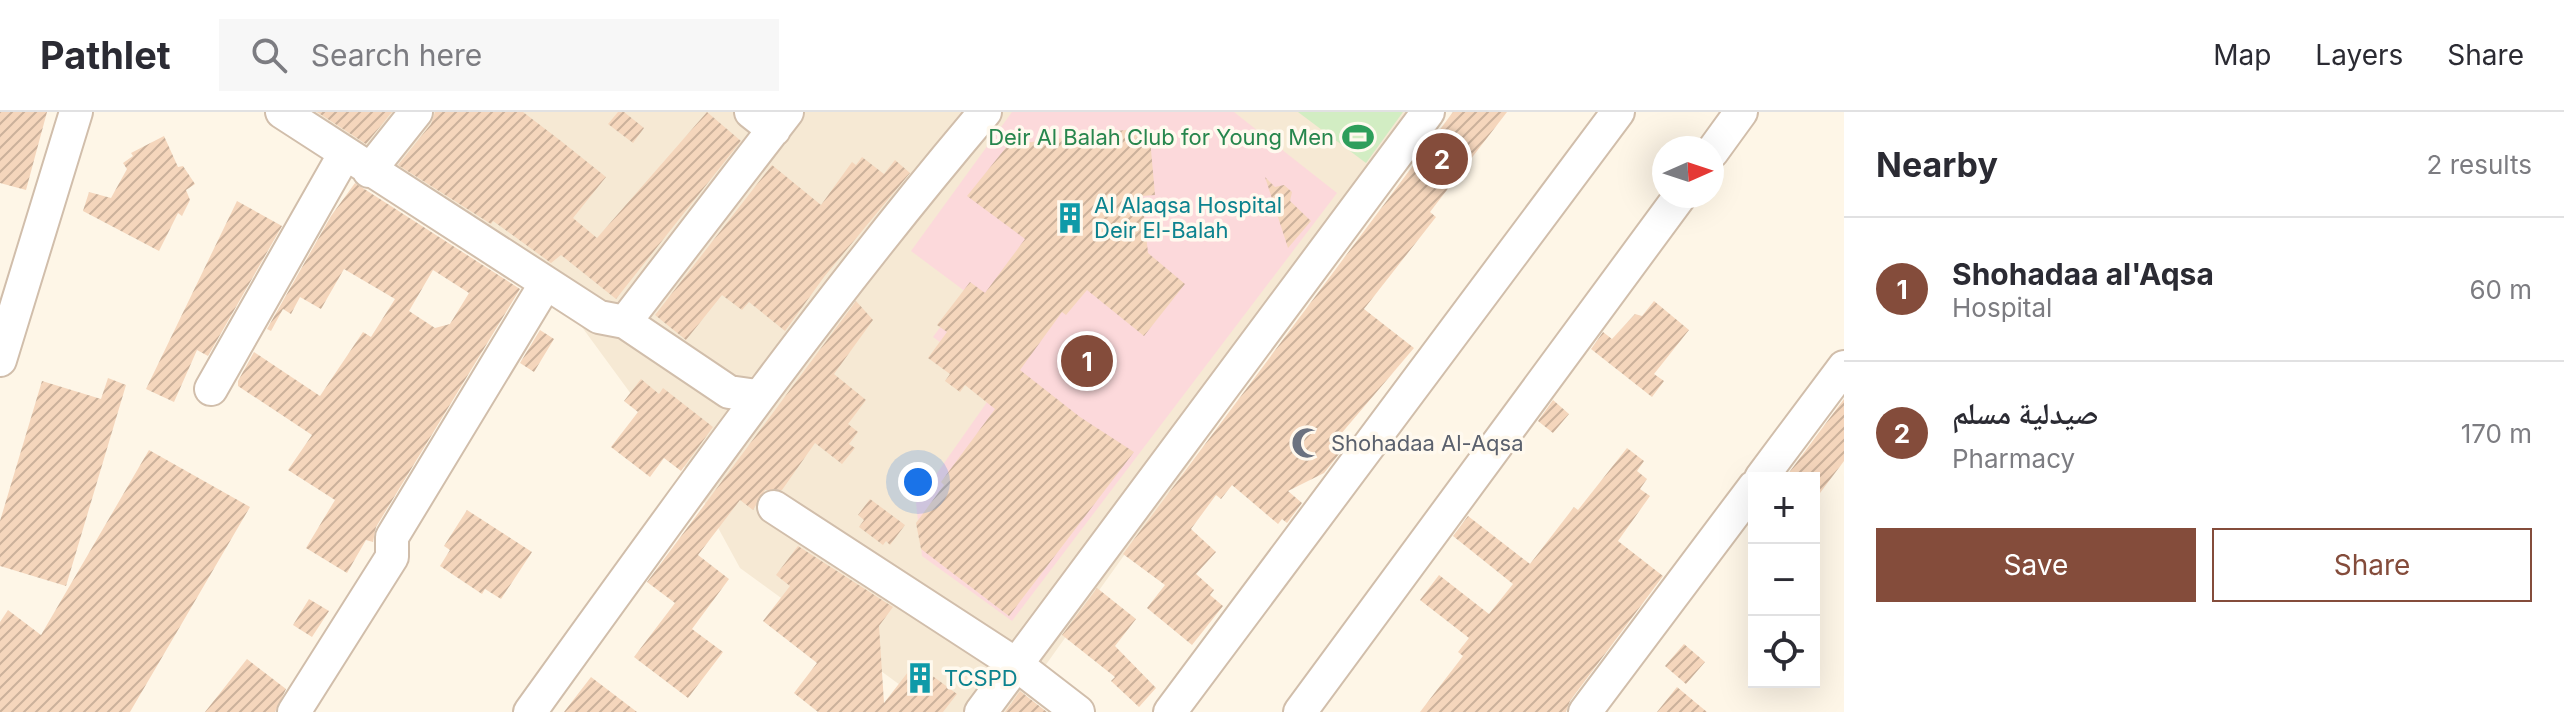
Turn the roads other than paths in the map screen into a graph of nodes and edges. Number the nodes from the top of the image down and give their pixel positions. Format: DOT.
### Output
graph roads {
  1 [pos="76,112"];
  2 [pos="282,112"];
  3 [pos="416,112"];
  4 [pos="985,112"];
  5 [pos="1428,112"];
  6 [pos="1618,112"];
  7 [pos="1741,112"];
  8 [pos="771,118"];
  9 [pos="1724,136"];
  10 [pos="356,163"];
  11 [pos="1671,208"];
  12 [pos="546,283"];
  13 [pos="625,322"];
  14 [pos="0,360"];
  15 [pos="1844,367"];
  16 [pos="211,389"];
  17 [pos="757,396"];
  18 [pos="1765,472"];
  19 [pos="1748,495"];
  20 [pos="774,507"];
  21 [pos="1017,665"];
  22 [pos="294,712"];
  23 [pos="530,712"];
  24 [pos="981,712"];
  25 [pos="1078,712"];
  26 [pos="1170,712"];
  27 [pos="1300,712"];
  28 [pos="1585,712"];
  1 -- 14 [label="street"];
  2 -- 10 [label="street"];
  3 -- 10 [label="street"];
  4 -- 17 [label="street"];
  5 -- 21 [label="street"];
  6 -- 26 [label="street"];
  7 -- 9 [label="street"];
  8 -- 13 [label="street"];
  10 -- 12 [label="street"];
  10 -- 16 [label="street"];
  11 -- 27 [label="street"];
  12 -- 13 [label="street"];
  12 -- 22 [label="street"];
  13 -- 17 [label="street"];
  15 -- 18 [label="street"];
  17 -- 23 [label="street"];
  19 -- 28 [label="street"];
  20 -- 21 [label="street"];
  21 -- 24 [label="street"];
  21 -- 25 [label="street"];
}
